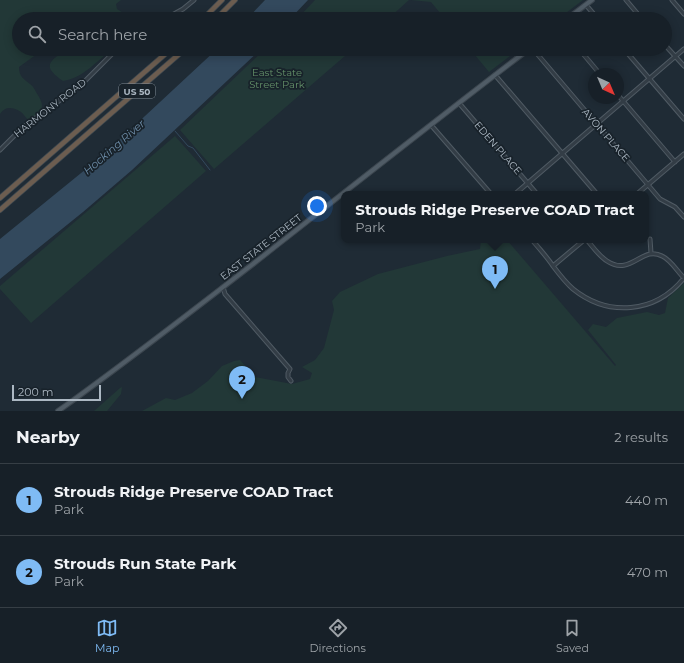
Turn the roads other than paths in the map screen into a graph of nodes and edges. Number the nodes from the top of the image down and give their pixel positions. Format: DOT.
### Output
graph roads {
  1 [pos="194,0"];
  2 [pos="222,0"];
  3 [pos="235,0"];
  4 [pos="592,0"];
  5 [pos="626,0"];
  6 [pos="672,0"];
  7 [pos="586,5"];
  8 [pos="178,12"];
  9 [pos="210,12"];
  10 [pos="223,12"];
  11 [pos="577,12"];
  12 [pos="592,12"];
  13 [pos="636,12"];
  14 [pos="684,14"];
  15 [pos="684,49"];
  16 [pos="672,53"];
  17 [pos="109,56"];
  18 [pos="163,56"];
  19 [pos="177,56"];
  20 [pos="520,56"];
  21 [pos="538,56"];
  22 [pos="584,56"];
  23 [pos="630,56"];
  24 [pos="675,56"];
  25 [pos="684,66"];
  26 [pos="595,68"];
  27 [pos="495,75"];
  28 [pos="649,78"];
  29 [pos="624,100"];
  30 [pos="624,102"];
  31 [pos="459,103"];
  32 [pos="619,104"];
  33 [pos="684,119"];
  34 [pos="431,124"];
  35 [pos="596,124"];
  36 [pos="0,150"];
  37 [pos="562,154"];
  38 [pos="684,154"];
  39 [pos="675,162"];
  40 [pos="528,183"];
  41 [pos="648,184"];
  42 [pos="346,191"];
  43 [pos="487,191"];
  44 [pos="519,191"];
  45 [pos="535,191"];
  46 [pos="594,191"];
  47 [pos="640,191"];
  48 [pos="341,195"];
  49 [pos="0,198"];
  50 [pos="0,210"];
  51 [pos="684,217"];
  52 [pos="650,239"];
  53 [pos="534,243"];
  54 [pos="590,243"];
  55 [pos="580,244"];
  56 [pos="651,253"];
  57 [pos="553,266"];
  58 [pos="684,278"];
  59 [pos="223,287"];
  60 [pos="291,381"];
  61 [pos="58,411"];
  1 -- 8 [label="street"];
  2 -- 9 [label="highway"];
  3 -- 10 [label="highway"];
  4 -- 7 [label="main road"];
  5 -- 13 [label="street"];
  6 -- 14 [label="street"];
  7 -- 11 [label="main road"];
  7 -- 12 [label="street"];
  15 -- 24 [label="street"];
  16 -- 24 [label="street"];
  17 -- 36 [label="street, HARMONY ROAD"];
  18 -- 49 [label="highway, US 50"];
  19 -- 50 [label="highway, US 50"];
  20 -- 27 [label="main road, EAST STATE STREET"];
  21 -- 35 [label="street, AVON PLACE"];
  22 -- 26 [label="street"];
  23 -- 28 [label="street"];
  24 -- 25 [label="street"];
  24 -- 28 [label="street"];
  27 -- 31 [label="main road, EAST STATE STREET"];
  27 -- 37 [label="street"];
  28 -- 29 [label="street"];
  28 -- 33 [label="street"];
  30 -- 39 [label="street"];
  31 -- 34 [label="main road, EAST STATE STREET"];
  31 -- 40 [label="street, EDEN PLACE"];
  32 -- 35 [label="street"];
  34 -- 42 [label="main road, EAST STATE STREET"];
  34 -- 43 [label="street"];
  35 -- 37 [label="street"];
  35 -- 41 [label="street, AVON PLACE"];
  37 -- 40 [label="street"];
  37 -- 46 [label="street"];
  38 -- 39 [label="street"];
  39 -- 41 [label="street"];
  40 -- 44 [label="street"];
  40 -- 45 [label="street, EDEN PLACE"];
  41 -- 47 [label="street"];
  41 -- 51 [label="street, AVON PLACE"];
  48 -- 59 [label="main road, EAST STATE STREET"];
  52 -- 56 [label="street"];
  53 -- 57 [label="street"];
  54 -- 56 [label="street"];
  55 -- 57 [label="street"];
  56 -- 58 [label="street"];
  57 -- 58 [label="street"];
  59 -- 60 [label="street"];
  59 -- 61 [label="main road, EAST STATE STREET"];
}
